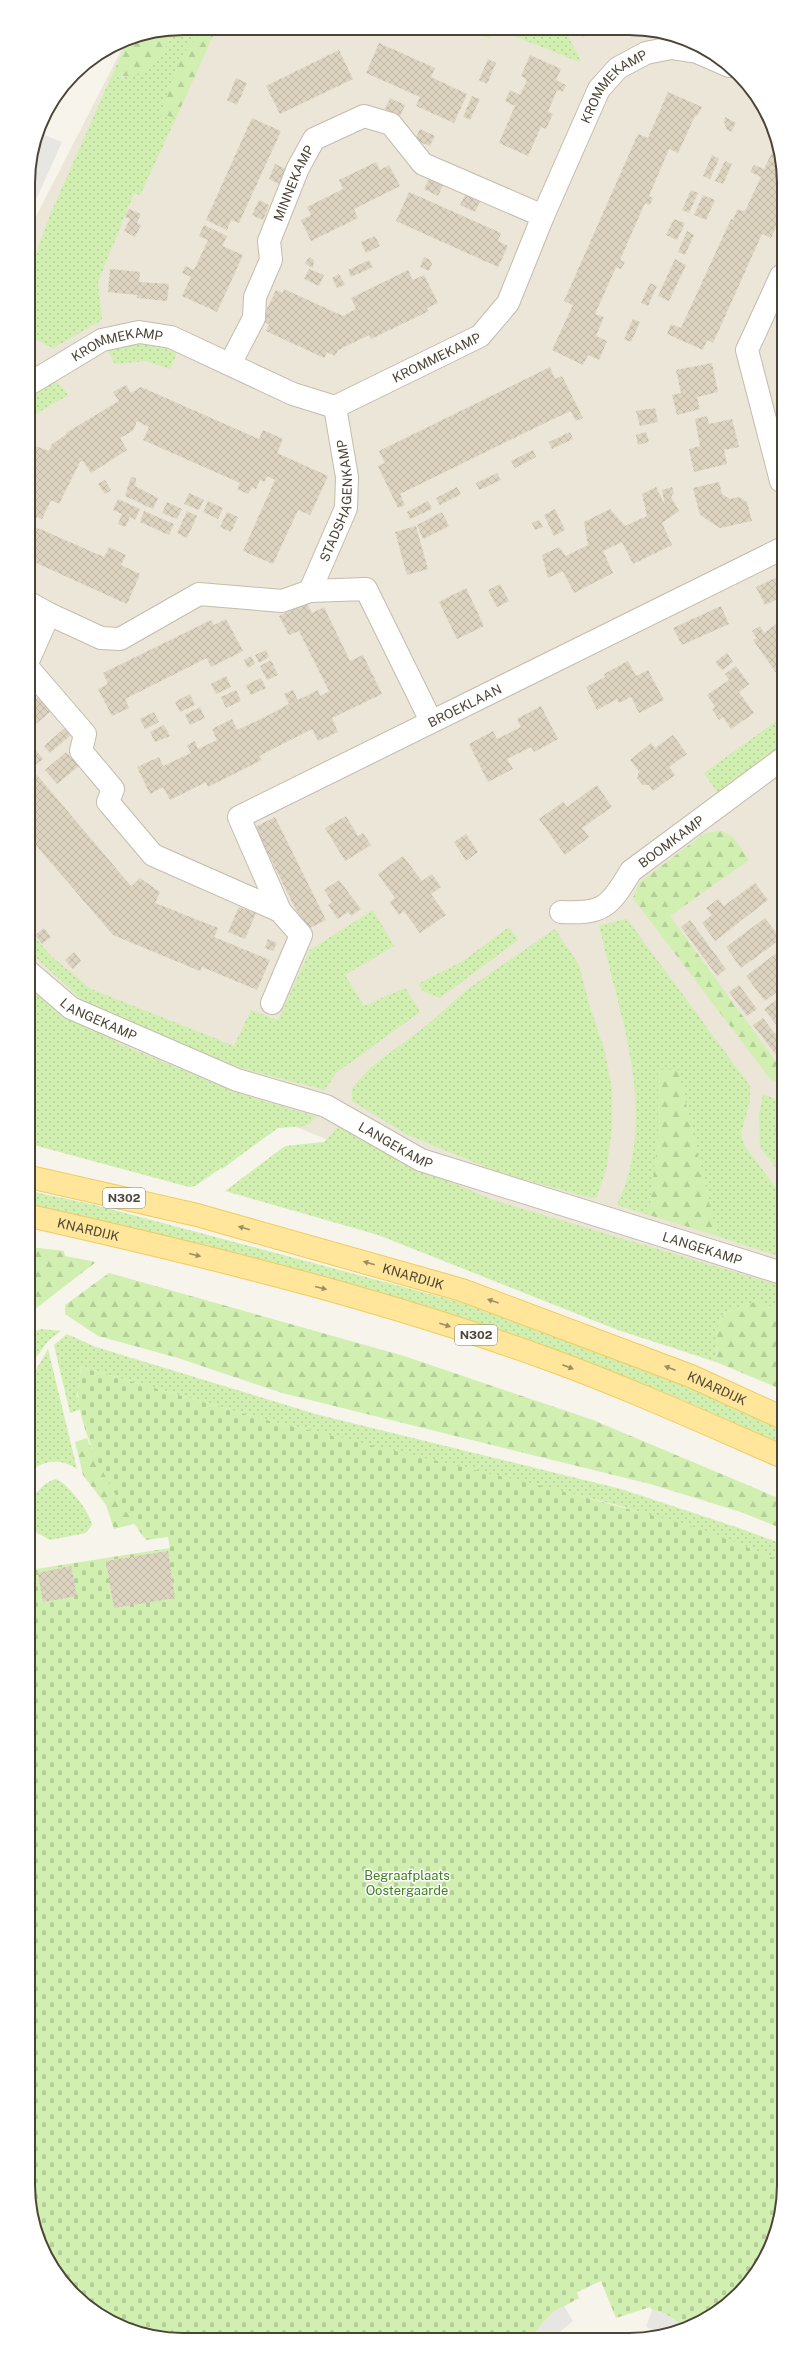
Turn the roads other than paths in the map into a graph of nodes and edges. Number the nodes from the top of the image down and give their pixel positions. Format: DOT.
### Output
graph roads {
  1 [pos="673,43"];
  2 [pos="700,53"];
  3 [pos="543,216"];
  4 [pos="777,285"];
  5 [pos="230,364"];
  6 [pos="35,380"];
  7 [pos="335,407"];
  8 [pos="777,465"];
  9 [pos="777,551"];
  10 [pos="310,591"];
  11 [pos="35,606"];
  12 [pos="49,614"];
  13 [pos="35,646"];
  14 [pos="35,676"];
  15 [pos="431,721"];
  16 [pos="777,763"];
  17 [pos="280,911"];
  18 [pos="561,912"];
  19 [pos="35,977"];
  20 [pos="272,1003"];
  21 [pos="35,1166"];
  22 [pos="35,1178"];
  23 [pos="88,1190"];
  24 [pos="35,1217"];
  25 [pos="78,1227"];
  26 [pos="35,1228"];
  27 [pos="777,1271"];
  28 [pos="777,1415"];
  29 [pos="777,1455"];
  1 -- 2 [label="street, KROMMEKAMP"];
  1 -- 3 [label="street, KROMMEKAMP"];
  3 -- 5 [label="street, MINNEKAMP"];
  3 -- 7 [label="street, KROMMEKAMP"];
  4 -- 8 [label="street"];
  5 -- 6 [label="street, KROMMEKAMP"];
  5 -- 7 [label="street, KROMMEKAMP"];
  7 -- 10 [label="street, STADSHAGENKAMP"];
  9 -- 15 [label="street, BROEKLAAN"];
  10 -- 12 [label="street"];
  10 -- 15 [label="street"];
  11 -- 12 [label="street"];
  12 -- 13 [label="street"];
  14 -- 17 [label="street, BROEKLAAN"];
  15 -- 17 [label="street, BROEKLAAN"];
  16 -- 18 [label="street, BOOMKAMP"];
  17 -- 20 [label="street, BROEKLAAN"];
  19 -- 27 [label="street, LANGEKAMP"];
  21 -- 23 [label="main road"];
  22 -- 23 [label="main road, KNARDIJK / N302"];
  28 -- 23 [label="main road, KNARDIJK / N302, one-way"];
  24 -- 25 [label="main road, KNARDIJK / N302"];
  25 -- 26 [label="main road"];
  25 -- 29 [label="main road, KNARDIJK / N302, one-way"];
}
